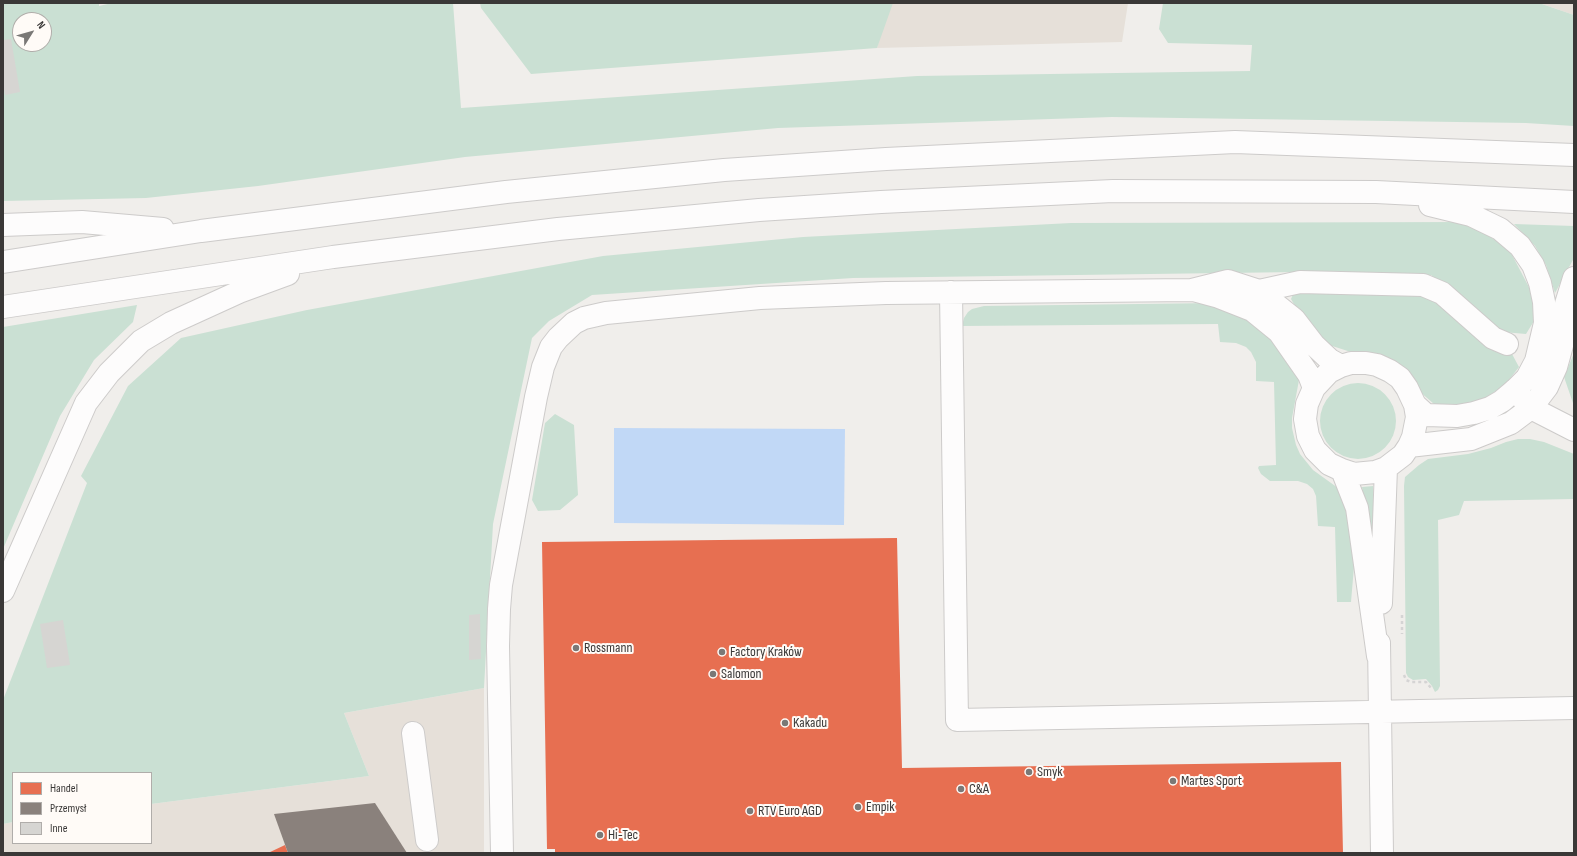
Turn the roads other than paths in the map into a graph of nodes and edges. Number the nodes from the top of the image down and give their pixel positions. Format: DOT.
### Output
graph roads {
  1 [pos="1574,155"];
  2 [pos="1376,192"];
  3 [pos="1574,202"];
  4 [pos="3,225"];
  5 [pos="201,231"];
  6 [pos="333,257"];
  7 [pos="3,262"];
  8 [pos="1574,278"];
  9 [pos="1192,290"];
  10 [pos="1259,291"];
  11 [pos="951,292"];
  12 [pos="3,307"];
  13 [pos="1507,344"];
  14 [pos="1340,366"];
  15 [pos="1314,388"];
  16 [pos="1515,390"];
  17 [pos="1415,405"];
  18 [pos="1531,408"];
  19 [pos="1574,430"];
  20 [pos="1409,446"];
  21 [pos="1386,468"];
  22 [pos="1342,470"];
  23 [pos="3,591"];
  24 [pos="1378,656"];
  25 [pos="1574,708"];
  26 [pos="1379,712"];
  27 [pos="413,733"];
  28 [pos="427,840"];
  29 [pos="502,853"];
  30 [pos="1382,853"];
  1 -- 5 [label="main road"];
  2 -- 3 [label="main road"];
  2 -- 6 [label="main road"];
  2 -- 16 [label="main road"];
  4 -- 5 [label="main road"];
  5 -- 7 [label="main road"];
  6 -- 12 [label="main road"];
  6 -- 23 [label="main road"];
  8 -- 18 [label="main road"];
  9 -- 10 [label="main road"];
  9 -- 11 [label="main road"];
  9 -- 15 [label="main road"];
  10 -- 13 [label="main road"];
  10 -- 14 [label="main road"];
  11 -- 26 [label="main road"];
  11 -- 29 [label="main road"];
  14 -- 15 [label="main road"];
  14 -- 17 [label="main road"];
  15 -- 22 [label="main road"];
  16 -- 17 [label="main road"];
  16 -- 18 [label="main road"];
  17 -- 20 [label="main road"];
  18 -- 19 [label="main road"];
  18 -- 20 [label="main road"];
  20 -- 21 [label="main road"];
  21 -- 22 [label="main road"];
  21 -- 24 [label="main road"];
  22 -- 24 [label="main road"];
  24 -- 26 [label="main road"];
  25 -- 26 [label="main road"];
  26 -- 30 [label="main road"];
  27 -- 28 [label="main road"];
}
